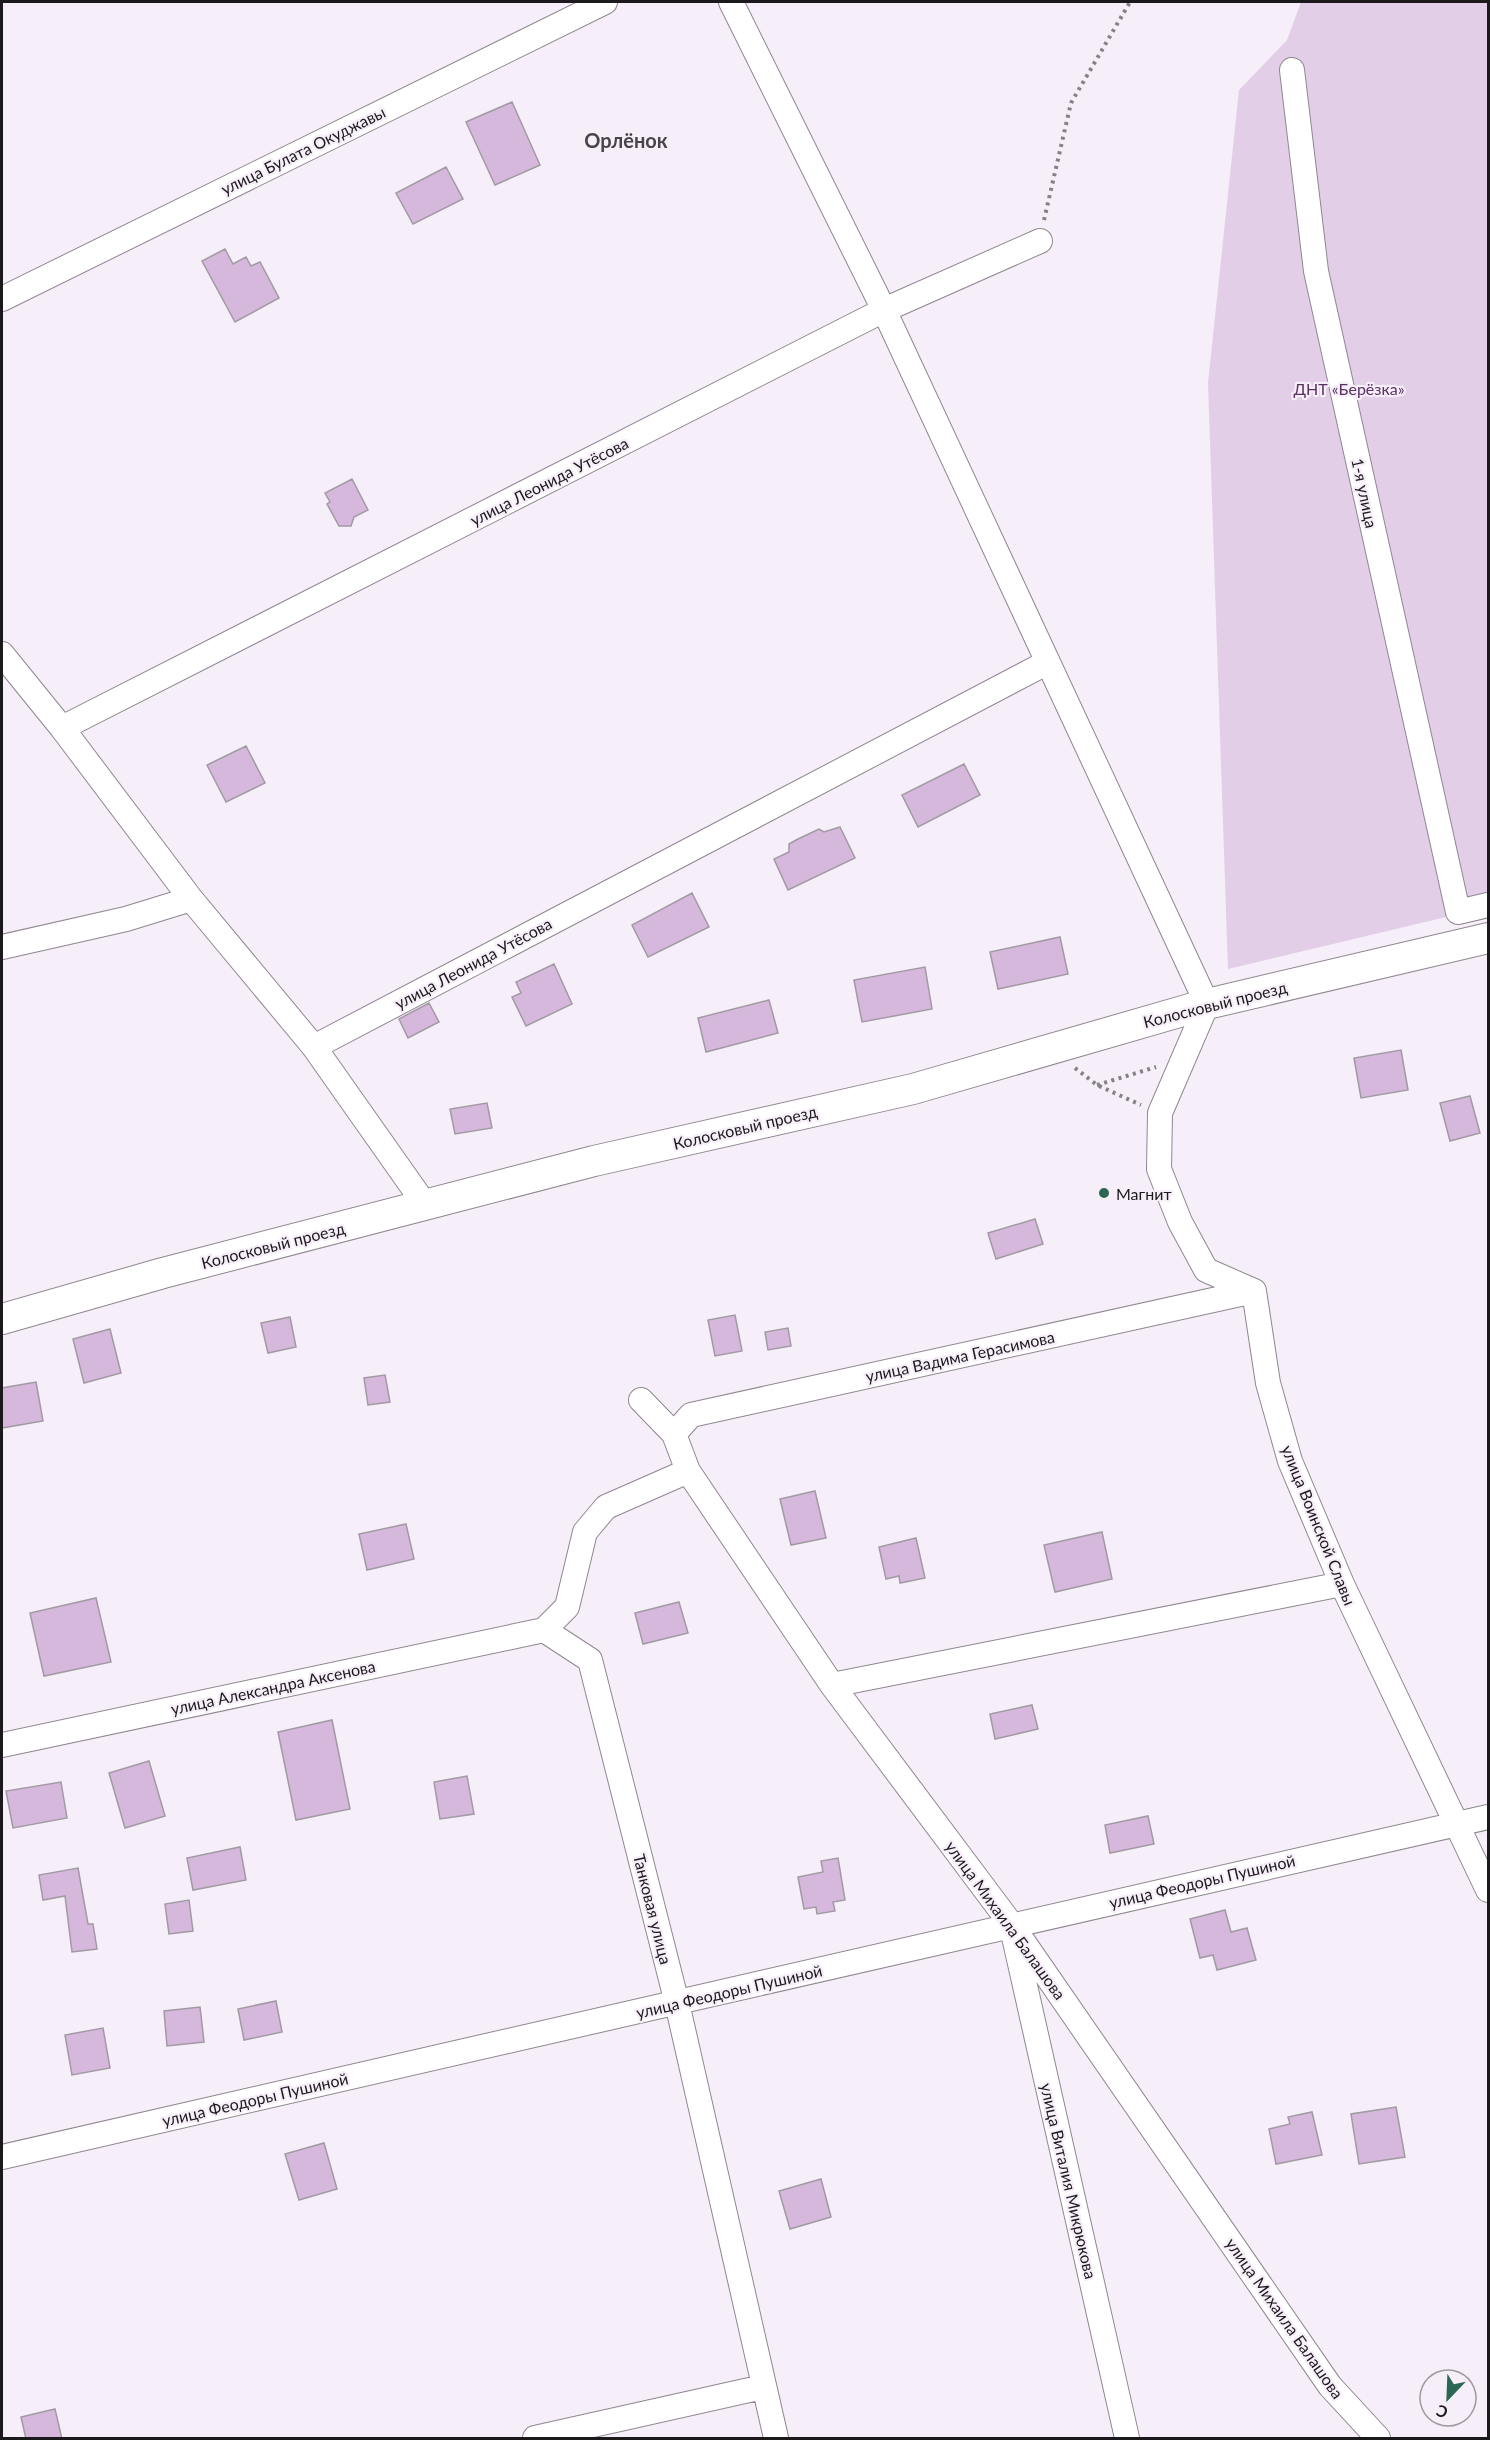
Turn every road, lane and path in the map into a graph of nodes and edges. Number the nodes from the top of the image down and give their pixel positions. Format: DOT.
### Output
graph roads {
  1 [pos="605,2"];
  2 [pos="731,2"];
  3 [pos="1130,2"];
  4 [pos="1292,70"];
  5 [pos="1040,241"];
  6 [pos="2,299"];
  7 [pos="884,310"];
  8 [pos="2,654"];
  9 [pos="1048,662"];
  10 [pos="62,728"];
  11 [pos="191,898"];
  12 [pos="1488,905"];
  13 [pos="1488,938"];
  14 [pos="2,947"];
  15 [pos="1206,1004"];
  16 [pos="314,1047"];
  17 [pos="1050,1049"];
  18 [pos="1182,1059"];
  19 [pos="1097,1085"];
  20 [pos="1160,1113"];
  21 [pos="426,1206"];
  22 [pos="1254,1291"];
  23 [pos="2,1319"];
  24 [pos="641,1400"];
  25 [pos="674,1434"];
  26 [pos="688,1471"];
  27 [pos="1342,1584"];
  28 [pos="544,1630"];
  29 [pos="832,1684"];
  30 [pos="2,1745"];
  31 [pos="1488,1817"];
  32 [pos="1456,1825"];
  33 [pos="1488,1890"];
  34 [pos="1011,1924"];
  35 [pos="677,2003"];
  36 [pos="2,2157"];
  37 [pos="763,2387"];
  38 [pos="535,2439"];
  39 [pos="776,2439"];
  40 [pos="1127,2439"];
  41 [pos="1378,2439"];
  1 -- 6 [label="street, улица Булата Окуджавы"];
  2 -- 7 [label="street"];
  3 -- 5 [label="path"];
  4 -- 12 [label="street, 1-я улица"];
  5 -- 7 [label="street, улица Леонида Утёсова"];
  7 -- 9 [label="street"];
  7 -- 10 [label="street, улица Леонида Утёсова"];
  8 -- 10 [label="street"];
  9 -- 15 [label="street"];
  9 -- 16 [label="street, улица Леонида Утёсова"];
  10 -- 11 [label="street"];
  11 -- 14 [label="street"];
  11 -- 16 [label="street"];
  13 -- 15 [label="street, Колосковый проезд"];
  15 -- 17 [label="street, Колосковый проезд"];
  15 -- 18 [label="street"];
  16 -- 21 [label="street"];
  17 -- 19 [label="path"];
  17 -- 21 [label="street, Колосковый проезд"];
  18 -- 19 [label="path"];
  18 -- 20 [label="street"];
  19 -- 20 [label="path"];
  20 -- 22 [label="street"];
  21 -- 23 [label="street, Колосковый проезд"];
  22 -- 25 [label="street, улица Вадима Герасимова"];
  22 -- 27 [label="street, улица Воинской Славы"];
  24 -- 25 [label="street, улица Михаила Балашова"];
  25 -- 26 [label="street, улица Михаила Балашова"];
  26 -- 28 [label="street"];
  26 -- 29 [label="street, улица Михаила Балашова"];
  27 -- 29 [label="street"];
  27 -- 32 [label="street, улица Воинской Славы"];
  28 -- 30 [label="street, улица Александра Аксенова"];
  28 -- 35 [label="street, Танковая улица"];
  29 -- 34 [label="street, улица Михаила Балашова"];
  31 -- 32 [label="street, улица Феодоры Пушиной"];
  32 -- 33 [label="street, улица Воинской Славы"];
  32 -- 34 [label="street, улица Феодоры Пушиной"];
  34 -- 35 [label="street, улица Феодоры Пушиной"];
  34 -- 40 [label="street, улица Виталия Микрюкова"];
  34 -- 41 [label="street, улица Михаила Балашова"];
  35 -- 36 [label="street, улица Феодоры Пушиной"];
  35 -- 37 [label="street, Танковая улица"];
  37 -- 38 [label="street"];
  37 -- 39 [label="street, Танковая улица"];
}
